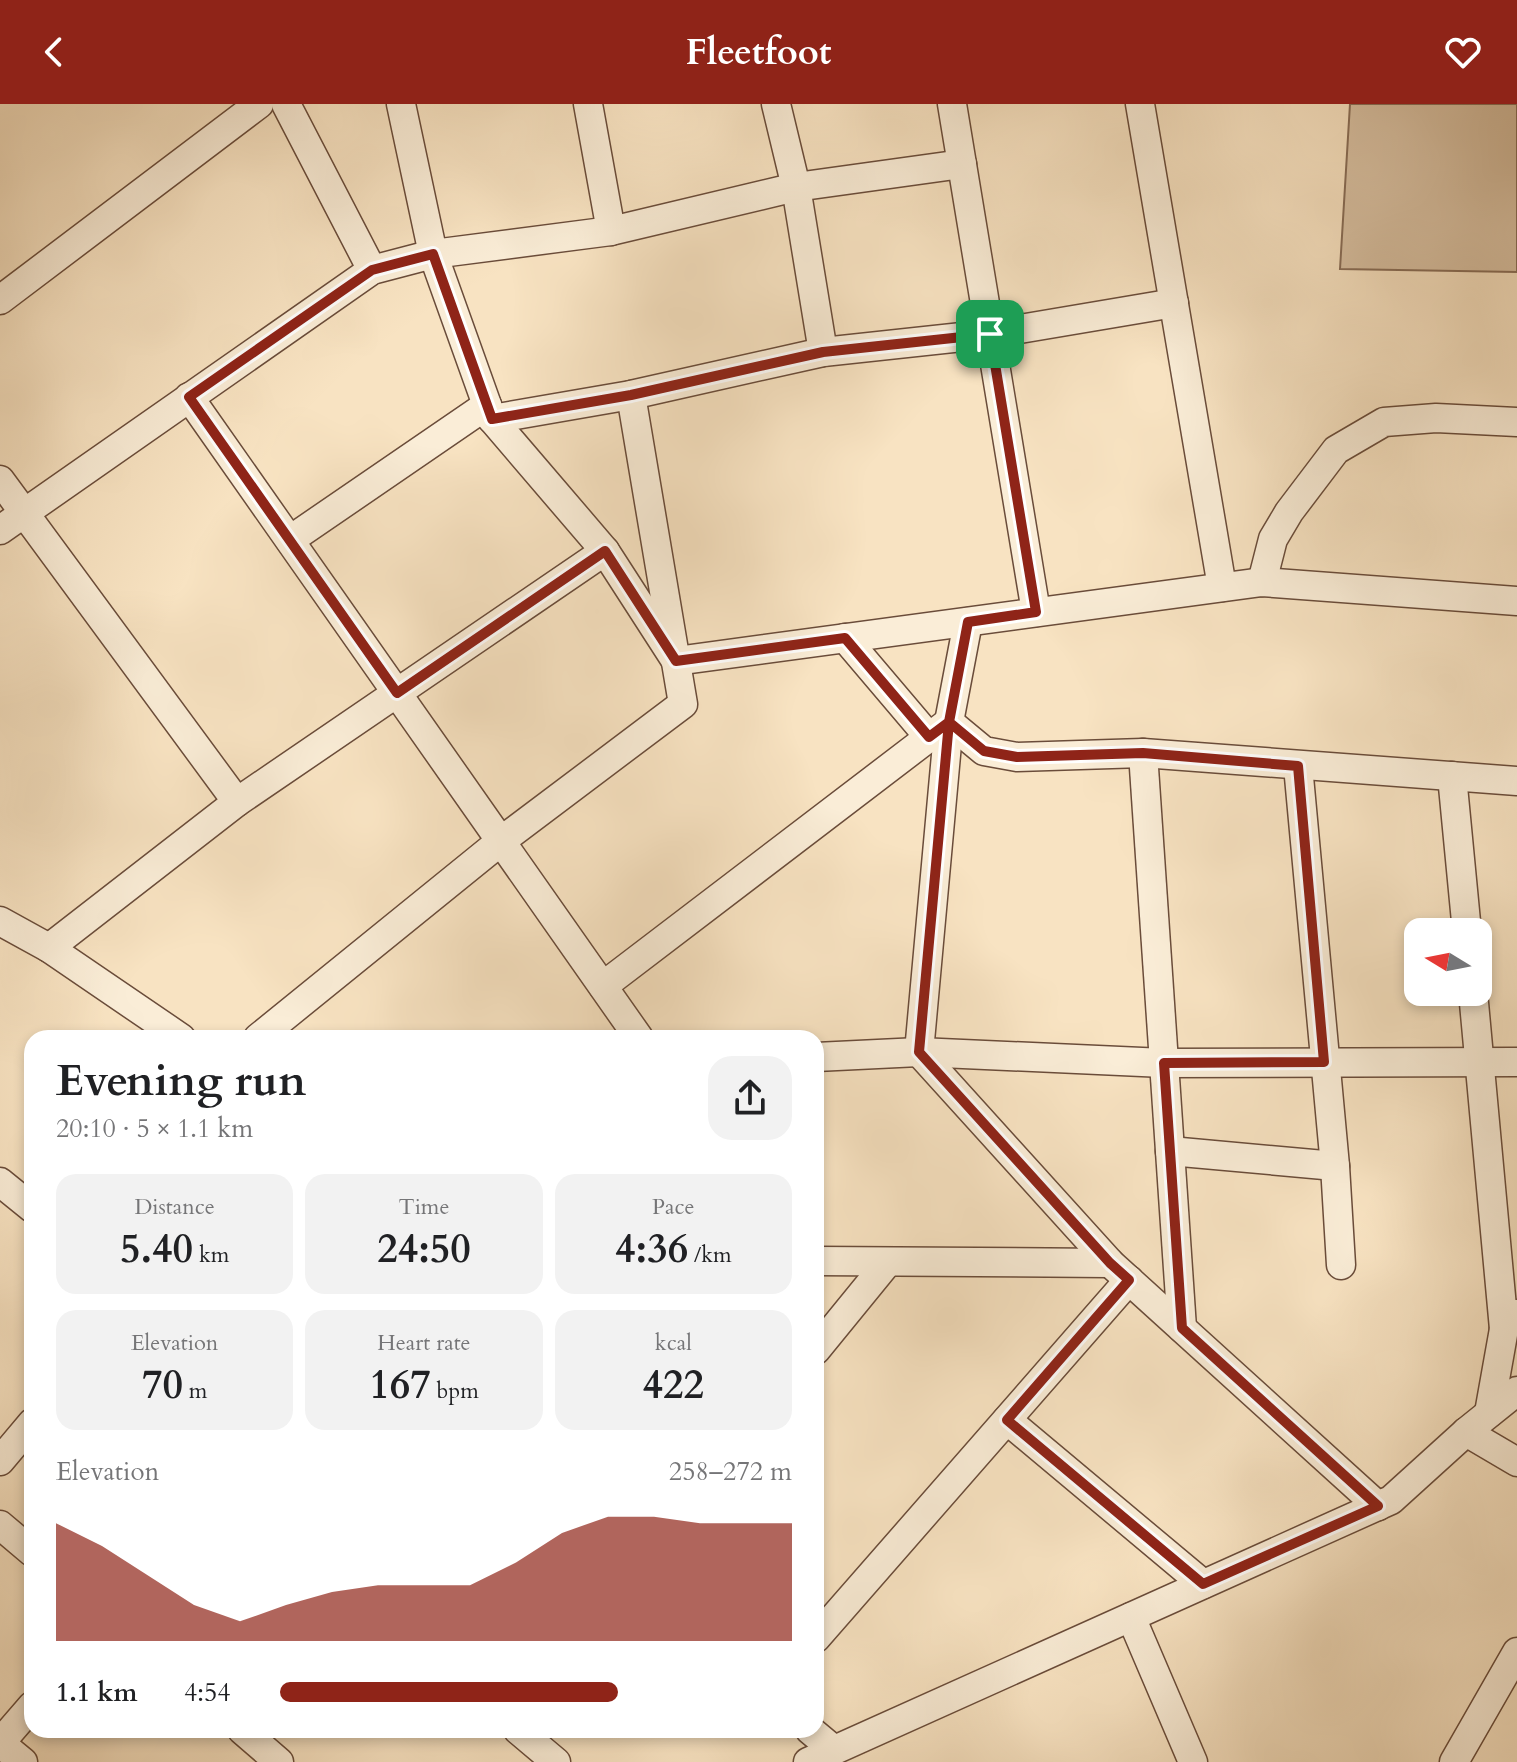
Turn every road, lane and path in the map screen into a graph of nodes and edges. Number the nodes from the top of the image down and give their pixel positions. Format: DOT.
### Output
graph roads {
  1 [pos="259,104"];
  2 [pos="286,104"];
  3 [pos="401,104"];
  4 [pos="588,104"];
  5 [pos="776,104"];
  6 [pos="952,104"];
  7 [pos="1140,104"];
  8 [pos="962,164"];
  9 [pos="796,187"];
  10 [pos="611,231"];
  11 [pos="433,254"];
  12 [pos="372,270"];
  13 [pos="0,300"];
  14 [pos="1174,303"];
  15 [pos="990,334"];
  16 [pos="823,352"];
  17 [pos="631,395"];
  18 [pos="189,397"];
  19 [pos="490,412"];
  20 [pos="1517,422"];
  21 [pos="0,480"];
  22 [pos="24,513"];
  23 [pos="0,530"];
  24 [pos="290,540"];
  25 [pos="605,551"];
  26 [pos="1262,582"];
  27 [pos="1222,587"];
  28 [pos="1517,601"];
  29 [pos="1036,612"];
  30 [pos="968,622"];
  31 [pos="845,638"];
  32 [pos="676,661"];
  33 [pos="397,693"];
  34 [pos="939,730"];
  35 [pos="1143,753"];
  36 [pos="1298,766"];
  37 [pos="1452,776"];
  38 [pos="1517,781"];
  39 [pos="237,802"];
  40 [pos="501,841"];
  41 [pos="1466,918"];
  42 [pos="0,921"];
  43 [pos="49,948"];
  44 [pos="603,986"];
  45 [pos="1474,1006"];
  46 [pos="169,1030"];
  47 [pos="268,1030"];
  48 [pos="633,1030"];
  49 [pos="919,1052"];
  50 [pos="824,1057"];
  51 [pos="1324,1062"];
  52 [pos="1479,1062"];
  53 [pos="1517,1062"];
  54 [pos="1164,1063"];
  55 [pos="1170,1151"];
  56 [pos="1335,1166"];
  57 [pos="0,1182"];
  58 [pos="24,1202"];
  59 [pos="824,1261"];
  60 [pos="887,1263"];
  61 [pos="1341,1265"];
  62 [pos="1119,1271"];
  63 [pos="1511,1321"];
  64 [pos="1182,1328"];
  65 [pos="824,1340"];
  66 [pos="1517,1391"];
  67 [pos="1489,1413"];
  68 [pos="1007,1420"];
  69 [pos="24,1430"];
  70 [pos="1466,1432"];
  71 [pos="4,1448"];
  72 [pos="1517,1462"];
  73 [pos="1378,1506"];
  74 [pos="0,1525"];
  75 [pos="24,1545"];
  76 [pos="1203,1584"];
  77 [pos="1131,1617"];
  78 [pos="824,1629"];
  79 [pos="1517,1652"];
  80 [pos="24,1715"];
  81 [pos="253,1738"];
  82 [pos="528,1738"];
  83 [pos="820,1738"];
  84 [pos="834,1750"];
  85 [pos="23,1762"];
  86 [pos="279,1762"];
  87 [pos="556,1762"];
  88 [pos="808,1762"];
  89 [pos="1193,1762"];
  90 [pos="1454,1762"];
  1 -- 13 [label="street"];
  2 -- 12 [label="street"];
  3 -- 11 [label="street"];
  4 -- 10 [label="street"];
  5 -- 9 [label="street"];
  6 -- 8 [label="street"];
  7 -- 14 [label="street"];
  8 -- 9 [label="street"];
  8 -- 15 [label="street"];
  9 -- 10 [label="street"];
  9 -- 16 [label="street"];
  10 -- 11 [label="street"];
  11 -- 12 [label="street"];
  11 -- 19 [label="street"];
  12 -- 18 [label="street"];
  14 -- 15 [label="street"];
  14 -- 27 [label="street"];
  15 -- 16 [label="street"];
  15 -- 29 [label="street"];
  16 -- 17 [label="street"];
  17 -- 19 [label="street"];
  17 -- 32 [label="street"];
  18 -- 22 [label="street"];
  18 -- 24 [label="street"];
  19 -- 24 [label="street"];
  19 -- 25 [label="street"];
  20 -- 26 [label="street"];
  21 -- 22 [label="street"];
  22 -- 23 [label="street"];
  22 -- 39 [label="street"];
  24 -- 33 [label="street"];
  25 -- 32 [label="street"];
  25 -- 33 [label="street"];
  26 -- 27 [label="street"];
  26 -- 28 [label="street"];
  27 -- 29 [label="street"];
  29 -- 30 [label="street"];
  30 -- 31 [label="street"];
  30 -- 34 [label="street"];
  31 -- 32 [label="street"];
  31 -- 34 [label="street"];
  32 -- 40 [label="street"];
  33 -- 39 [label="street"];
  33 -- 40 [label="street"];
  34 -- 35 [label="street"];
  34 -- 44 [label="street"];
  34 -- 49 [label="street"];
  35 -- 36 [label="street"];
  35 -- 54 [label="street"];
  36 -- 37 [label="street"];
  36 -- 51 [label="street"];
  37 -- 38 [label="street"];
  37 -- 41 [label="street"];
  39 -- 43 [label="street"];
  40 -- 44 [label="street"];
  40 -- 47 [label="street"];
  42 -- 43 [label="street"];
  43 -- 46 [label="street"];
  44 -- 48 [label="street"];
  45 -- 52 [label="street"];
  49 -- 50 [label="street"];
  49 -- 54 [label="street"];
  49 -- 62 [label="street"];
  51 -- 52 [label="street"];
  51 -- 54 [label="street"];
  51 -- 56 [label="street"];
  52 -- 53 [label="street"];
  52 -- 63 [label="street"];
  54 -- 55 [label="street"];
  55 -- 56 [label="street"];
  55 -- 64 [label="street"];
  56 -- 61 [label="street"];
  57 -- 58 [label="street"];
  59 -- 60 [label="street"];
  60 -- 62 [label="street"];
  60 -- 65 [label="street"];
  62 -- 64 [label="street"];
  62 -- 68 [label="street"];
  63 -- 67 [label="street"];
  64 -- 73 [label="street"];
  66 -- 67 [label="street"];
  67 -- 70 [label="street"];
  68 -- 76 [label="street"];
  68 -- 78 [label="street"];
  69 -- 71 [label="street"];
  70 -- 72 [label="street"];
  70 -- 73 [label="street"];
  73 -- 76 [label="street"];
  74 -- 75 [label="street"];
  76 -- 77 [label="street"];
  77 -- 84 [label="street"];
  77 -- 89 [label="street"];
  79 -- 90 [label="street"];
  80 -- 85 [label="street"];
  81 -- 86 [label="street"];
  82 -- 87 [label="street"];
  83 -- 84 [label="street"];
  84 -- 88 [label="street"];
}
